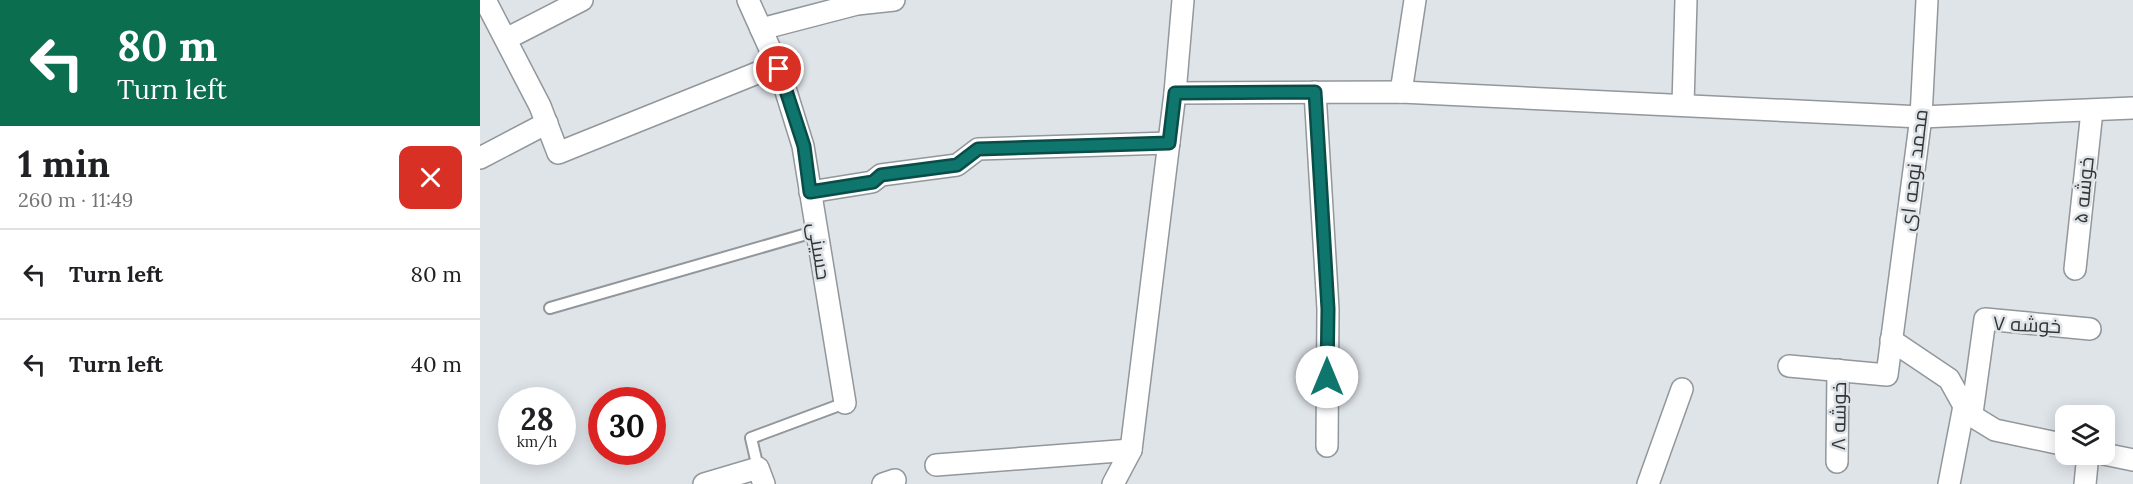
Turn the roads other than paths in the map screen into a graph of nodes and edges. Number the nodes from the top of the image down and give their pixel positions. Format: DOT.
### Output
graph roads {
  1 [pos="485,0"];
  2 [pos="582,0"];
  3 [pos="748,0"];
  4 [pos="894,0"];
  5 [pos="1183,0"];
  6 [pos="1415,0"];
  7 [pos="1686,0"];
  8 [pos="1928,0"];
  9 [pos="761,29"];
  10 [pos="506,39"];
  11 [pos="777,65"];
  12 [pos="1315,92"];
  13 [pos="1401,92"];
  14 [pos="1175,93"];
  15 [pos="1683,105"];
  16 [pos="2133,108"];
  17 [pos="2092,111"];
  18 [pos="1921,117"];
  19 [pos="547,123"];
  20 [pos="1169,143"];
  21 [pos="480,158"];
  22 [pos="810,192"];
  23 [pos="817,231"];
  24 [pos="2075,269"];
  25 [pos="550,308"];
  26 [pos="2090,329"];
  27 [pos="1891,340"];
  28 [pos="1789,366"];
  29 [pos="1838,370"];
  30 [pos="1682,389"];
  31 [pos="845,404"];
  32 [pos="1968,409"];
  33 [pos="2055,443"];
  34 [pos="1327,446"];
  35 [pos="1131,450"];
  36 [pos="2115,456"];
  37 [pos="2133,460"];
  38 [pos="1837,462"];
  39 [pos="936,465"];
  40 [pos="2087,465"];
  41 [pos="761,476"];
  42 [pos="704,484"];
  43 [pos="1113,484"];
  44 [pos="1648,484"];
  45 [pos="1949,484"];
  46 [pos="2085,484"];
  1 -- 10 [label="street"];
  2 -- 10 [label="street"];
  3 -- 9 [label="street, حسینی"];
  4 -- 9 [label="street"];
  5 -- 14 [label="street"];
  6 -- 13 [label="street"];
  7 -- 15 [label="street"];
  8 -- 18 [label="street, محمد نوحه ای"];
  9 -- 11 [label="street, حسینی"];
  10 -- 19 [label="street"];
  11 -- 19 [label="street"];
  11 -- 22 [label="street, حسینی"];
  12 -- 13 [label="street"];
  12 -- 14 [label="street"];
  12 -- 34 [label="street"];
  13 -- 15 [label="street"];
  14 -- 20 [label="street"];
  15 -- 18 [label="street"];
  16 -- 17 [label="street"];
  17 -- 18 [label="street"];
  17 -- 24 [label="street, خوشه ۵"];
  18 -- 27 [label="street, محمد نوحه ای"];
  19 -- 21 [label="street"];
  20 -- 22 [label="street"];
  20 -- 35 [label="street"];
  22 -- 23 [label="street, حسینی"];
  23 -- 25 [label="lane"];
  23 -- 31 [label="street, حسینی"];
  26 -- 32 [label="street, خوشه ۷"];
  27 -- 29 [label="street, محمد نوحه ای"];
  27 -- 32 [label="street"];
  28 -- 29 [label="street"];
  29 -- 38 [label="street, خوشه ۸"];
  30 -- 44 [label="street"];
  31 -- 41 [label="lane"];
  32 -- 33 [label="street"];
  32 -- 45 [label="street"];
  35 -- 39 [label="street"];
  35 -- 43 [label="street"];
  36 -- 37 [label="street"];
  40 -- 46 [label="street"];
  41 -- 42 [label="street"];
}
